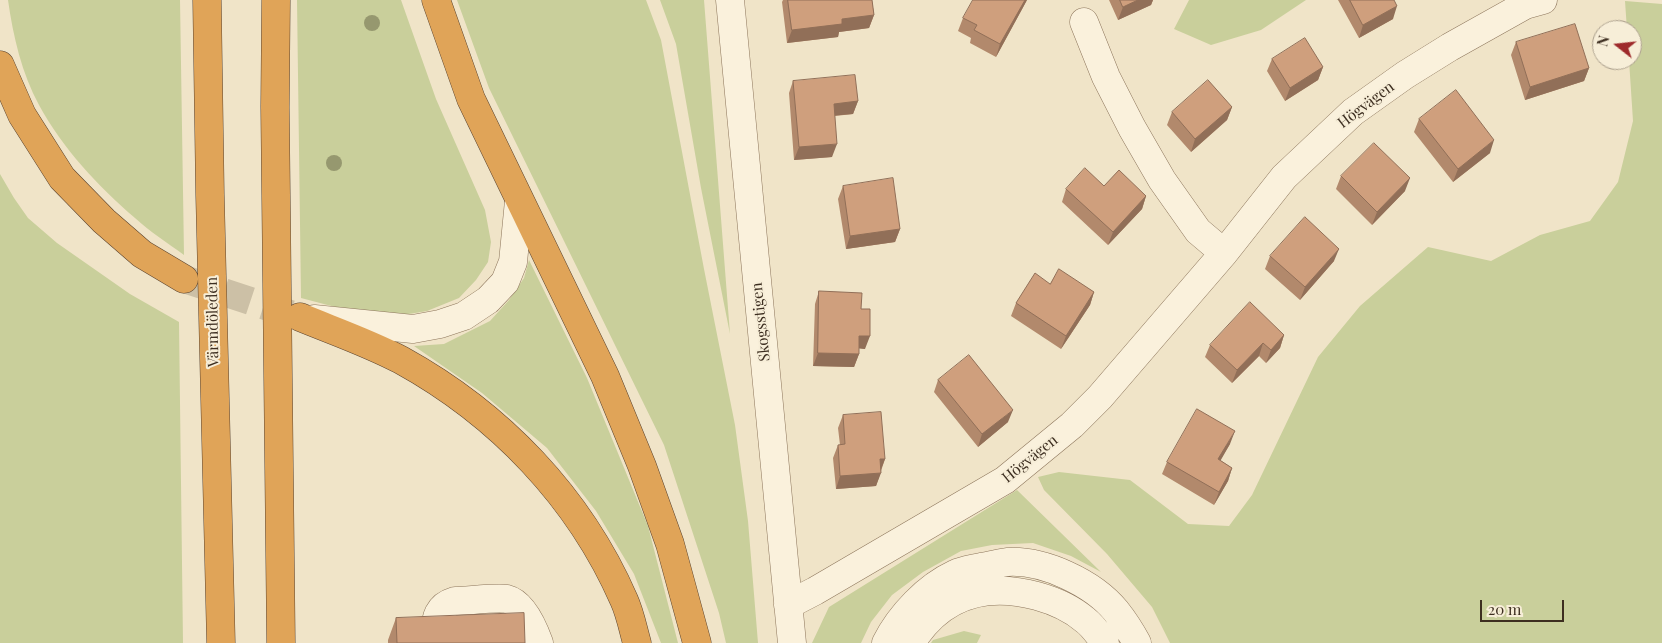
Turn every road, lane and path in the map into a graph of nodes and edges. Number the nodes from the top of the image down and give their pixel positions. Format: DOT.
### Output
graph roads {
  1 [pos="207,0"];
  2 [pos="276,0"];
  3 [pos="436,0"];
  4 [pos="730,0"];
  5 [pos="1543,0"];
  6 [pos="1084,22"];
  7 [pos="0,65"];
  8 [pos="519,201"];
  9 [pos="1224,253"];
  10 [pos="184,279"];
  11 [pos="300,317"];
  12 [pos="788,605"];
  13 [pos="435,634"];
  14 [pos="221,643"];
  15 [pos="281,643"];
  16 [pos="539,643"];
  17 [pos="637,643"];
  18 [pos="697,643"];
  19 [pos="792,643"];
  20 [pos="886,643"];
  21 [pos="911,643"];
  22 [pos="1105,643"];
  23 [pos="1137,643"];
  1 -- 14 [label="highway, Värmdöleden"];
  2 -- 15 [label="highway"];
  3 -- 8 [label="highway"];
  4 -- 12 [label="street, Skogsstigen"];
  5 -- 9 [label="street, Högvägen"];
  6 -- 9 [label="street"];
  7 -- 10 [label="highway"];
  8 -- 11 [label="street"];
  8 -- 18 [label="highway"];
  9 -- 12 [label="street, Högvägen"];
  11 -- 17 [label="highway"];
  12 -- 19 [label="street, Skogsstigen"];
  13 -- 16 [label="street"];
  20 -- 23 [label="street"];
  21 -- 22 [label="street"];
}
